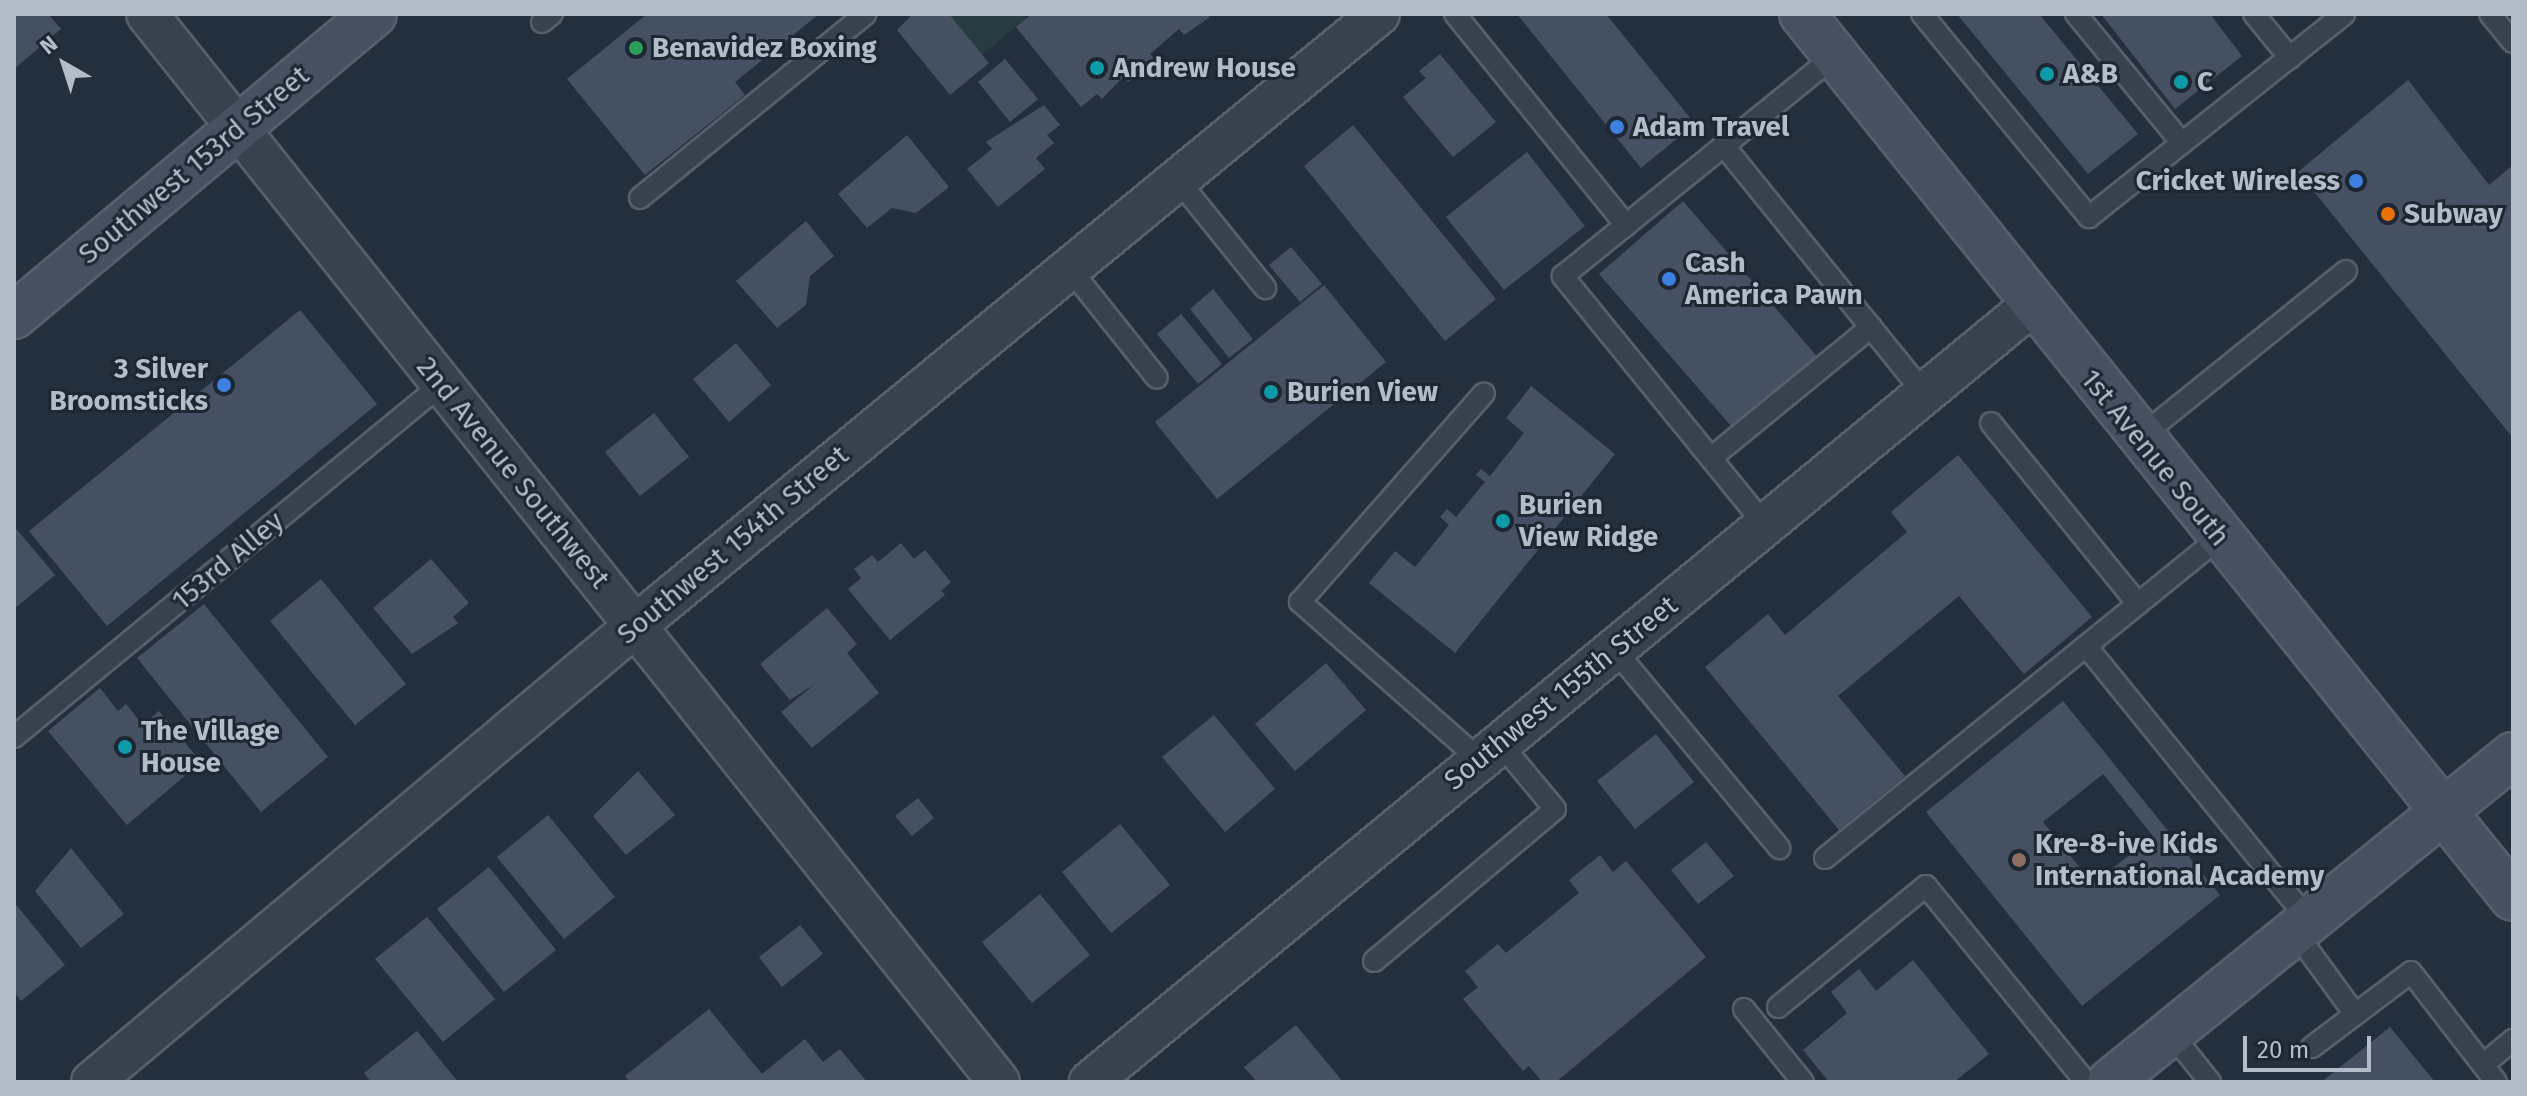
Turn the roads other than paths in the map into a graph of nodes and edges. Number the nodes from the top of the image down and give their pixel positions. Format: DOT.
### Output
graph roads {
  1 [pos="866,14"];
  2 [pos="1379,14"];
  3 [pos="1455,14"];
  4 [pos="1802,14"];
  5 [pos="1922,14"];
  6 [pos="2076,14"];
  7 [pos="2254,14"];
  8 [pos="2344,14"];
  9 [pos="2490,14"];
  10 [pos="361,18"];
  11 [pos="163,20"];
  12 [pos="2513,42"];
  13 [pos="1835,56"];
  14 [pos="2290,58"];
  15 [pos="237,128"];
  16 [pos="2182,143"];
  17 [pos="1724,146"];
  18 [pos="1178,180"];
  19 [pos="640,198"];
  20 [pos="1626,225"];
  21 [pos="1070,269"];
  22 [pos="2346,271"];
  23 [pos="1265,288"];
  24 [pos="2033,304"];
  25 [pos="14,316"];
  26 [pos="1871,327"];
  27 [pos="1157,378"];
  28 [pos="442,384"];
  29 [pos="1484,393"];
  30 [pos="1924,393"];
  31 [pos="1991,423"];
  32 [pos="2139,438"];
  33 [pos="1711,458"];
  34 [pos="1765,525"];
  35 [pos="2219,538"];
  36 [pos="2138,604"];
  37 [pos="635,626"];
  38 [pos="2086,646"];
  39 [pos="1614,649"];
  40 [pos="14,737"];
  41 [pos="1490,752"];
  42 [pos="2513,755"];
  43 [pos="2442,811"];
  44 [pos="1779,848"];
  45 [pos="1825,858"];
  46 [pos="2513,898"];
  47 [pos="2302,926"];
  48 [pos="1374,961"];
  49 [pos="1778,1007"];
  50 [pos="1744,1009"];
  51 [pos="2355,1014"];
  52 [pos="2171,1033"];
  53 [pos="2513,1040"];
  54 [pos="2312,1047"];
  55 [pos="2483,1065"];
  56 [pos="92,1082"];
  57 [pos="999,1082"];
  58 [pos="1090,1082"];
  59 [pos="1803,1082"];
  60 [pos="2086,1082"];
  61 [pos="2110,1082"];
  62 [pos="2210,1082"];
  63 [pos="2496,1082"];
  1 -- 19 [label="lane"];
  2 -- 18 [label="street, Southwest 154th Street"];
  3 -- 20 [label="lane"];
  4 -- 13 [label="main road, 1st Avenue South"];
  5 -- 16 [label="lane"];
  6 -- 16 [label="lane"];
  7 -- 14 [label="lane"];
  8 -- 14 [label="lane"];
  9 -- 12 [label="lane"];
  10 -- 15 [label="main road, Southwest 153rd Street"];
  11 -- 15 [label="street, 2nd Avenue Southwest"];
  13 -- 17 [label="lane"];
  13 -- 24 [label="main road, 1st Avenue South"];
  14 -- 16 [label="lane"];
  15 -- 25 [label="main road, Southwest 153rd Street"];
  15 -- 28 [label="street, 2nd Avenue Southwest"];
  17 -- 20 [label="lane"];
  17 -- 26 [label="lane"];
  18 -- 21 [label="street, Southwest 154th Street"];
  18 -- 23 [label="lane"];
  20 -- 33 [label="lane"];
  21 -- 27 [label="lane"];
  21 -- 37 [label="street, Southwest 154th Street"];
  22 -- 32 [label="lane"];
  24 -- 30 [label="street, Southwest 155th Street"];
  24 -- 32 [label="main road, 1st Avenue South"];
  26 -- 30 [label="lane"];
  26 -- 33 [label="lane"];
  28 -- 37 [label="street, 2nd Avenue Southwest"];
  28 -- 40 [label="lane, 153rd Alley"];
  29 -- 41 [label="lane"];
  30 -- 34 [label="street, Southwest 155th Street"];
  31 -- 36 [label="lane"];
  32 -- 35 [label="main road, 1st Avenue South"];
  33 -- 34 [label="lane"];
  34 -- 39 [label="street, Southwest 155th Street"];
  35 -- 36 [label="lane"];
  35 -- 43 [label="main road, 1st Avenue South"];
  36 -- 38 [label="lane"];
  37 -- 56 [label="street, Southwest 154th Street"];
  37 -- 57 [label="street, 2nd Avenue Southwest"];
  38 -- 45 [label="lane"];
  38 -- 47 [label="lane"];
  39 -- 41 [label="street, Southwest 155th Street"];
  39 -- 44 [label="lane"];
  41 -- 48 [label="lane"];
  41 -- 58 [label="street, Southwest 155th Street"];
  42 -- 43 [label="main road"];
  43 -- 46 [label="main road, 1st Avenue South"];
  43 -- 47 [label="main road"];
  47 -- 51 [label="lane"];
  47 -- 52 [label="main road"];
  49 -- 60 [label="lane"];
  50 -- 59 [label="lane"];
  51 -- 54 [label="lane"];
  51 -- 55 [label="lane"];
  52 -- 61 [label="main road"];
  52 -- 62 [label="lane"];
  53 -- 55 [label="lane"];
  55 -- 63 [label="lane"];
}
